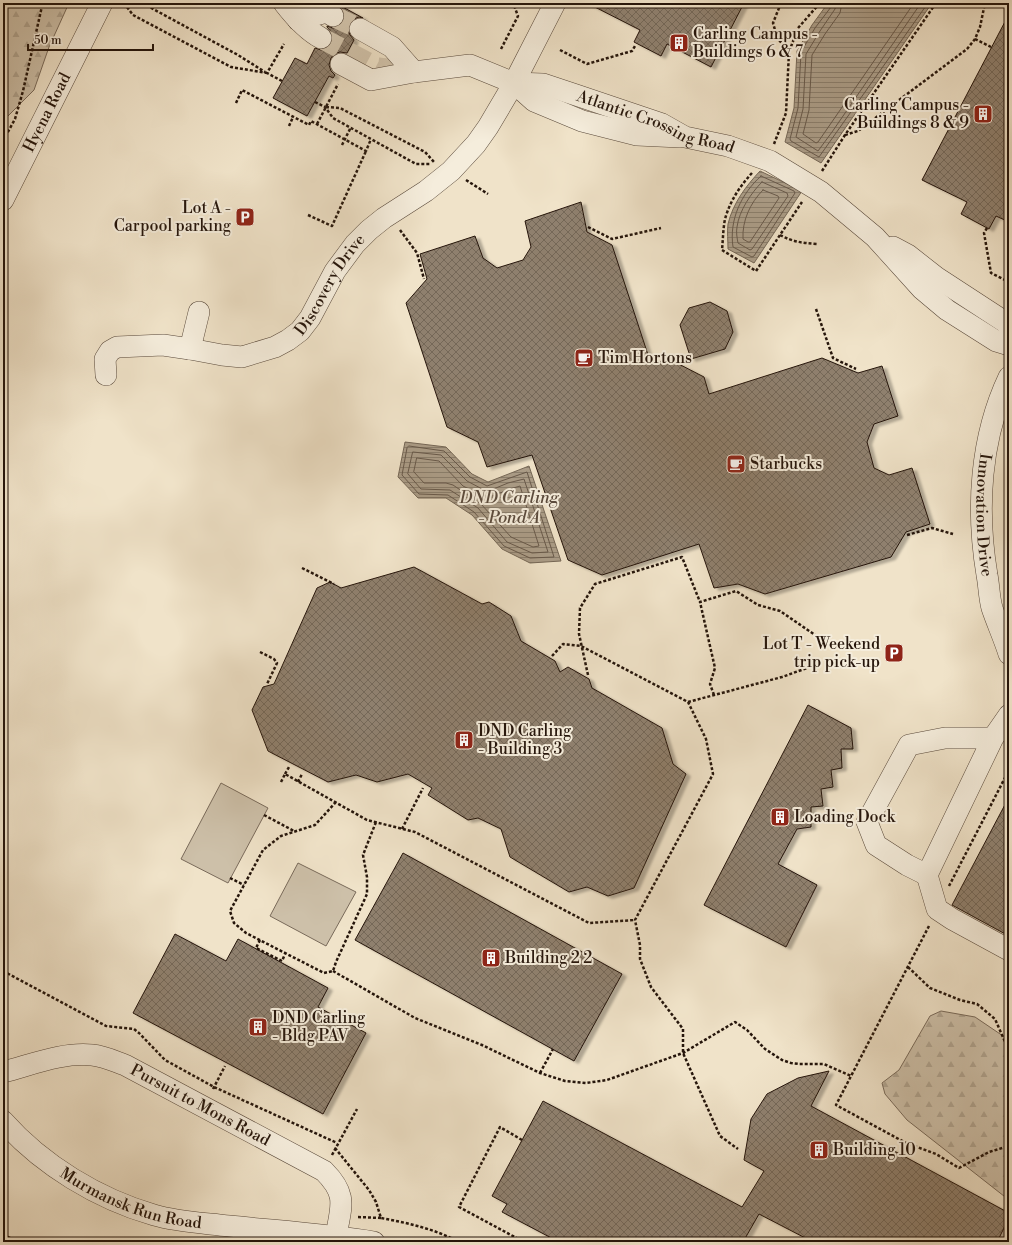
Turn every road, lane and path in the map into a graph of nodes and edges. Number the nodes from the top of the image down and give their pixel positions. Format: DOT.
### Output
graph roads {
  1 [pos="44,3"];
  2 [pos="102,3"];
  3 [pos="124,3"];
  4 [pos="142,3"];
  5 [pos="284,3"];
  6 [pos="513,3"];
  7 [pos="556,3"];
  8 [pos="781,3"];
  9 [pos="820,3"];
  10 [pos="936,3"];
  11 [pos="985,3"];
  12 [pos="298,20"];
  13 [pos="357,35"];
  14 [pos="975,39"];
  15 [pos="284,44"];
  16 [pos="635,46"];
  17 [pos="992,47"];
  18 [pos="501,49"];
  19 [pos="560,50"];
  20 [pos="788,52"];
  21 [pos="414,72"];
  22 [pos="267,73"];
  23 [pos="340,73"];
  24 [pos="282,81"];
  25 [pos="514,83"];
  26 [pos="315,102"];
  27 [pos="236,103"];
  28 [pos="326,107"];
  29 [pos="293,117"];
  30 [pos="317,124"];
  31 [pos="289,126"];
  32 [pos="351,127"];
  33 [pos="845,135"];
  34 [pos="345,139"];
  35 [pos="372,139"];
  36 [pos="3,141"];
  37 [pos="342,145"];
  38 [pos="773,146"];
  39 [pos="366,151"];
  40 [pos="756,168"];
  41 [pos="822,172"];
  42 [pos="464,179"];
  43 [pos="488,194"];
  44 [pos="805,199"];
  45 [pos="3,200"];
  46 [pos="308,215"];
  47 [pos="389,215"];
  48 [pos="588,227"];
  49 [pos="661,228"];
  50 [pos="986,228"];
  51 [pos="780,235"];
  52 [pos="875,237"];
  53 [pos="817,244"];
  54 [pos="424,279"];
  55 [pos="1009,282"];
  56 [pos="816,309"];
  57 [pos="199,312"];
  58 [pos="1009,327"];
  59 [pos="1009,345"];
  60 [pos="190,349"];
  61 [pos="856,369"];
  62 [pos="106,375"];
  63 [pos="1009,377"];
  64 [pos="953,534"];
  65 [pos="907,535"];
  66 [pos="302,568"];
  67 [pos="334,584"];
  68 [pos="700,602"];
  69 [pos="818,637"];
  70 [pos="581,646"];
  71 [pos="260,652"];
  72 [pos="1009,654"];
  73 [pos="552,656"];
  74 [pos="814,666"];
  75 [pos="588,674"];
  76 [pos="267,684"];
  77 [pos="714,695"];
  78 [pos="688,702"];
  79 [pos="1009,715"];
  80 [pos="993,738"];
  81 [pos="289,767"];
  82 [pos="1009,770"];
  83 [pos="285,774"];
  84 [pos="302,774"];
  85 [pos="281,782"];
  86 [pos="298,782"];
  87 [pos="423,788"];
  88 [pos="336,802"];
  89 [pos="264,815"];
  90 [pos="376,822"];
  91 [pos="402,828"];
  92 [pos="295,832"];
  93 [pos="927,875"];
  94 [pos="230,878"];
  95 [pos="244,885"];
  96 [pos="937,909"];
  97 [pos="635,920"];
  98 [pos="260,940"];
  99 [pos="1009,950"];
  100 [pos="285,954"];
  101 [pos="908,967"];
  102 [pos="3,971"];
  103 [pos="333,971"];
  104 [pos="552,1049"];
  105 [pos="1009,1051"];
  106 [pos="683,1053"];
  107 [pos="225,1066"];
  108 [pos="3,1072"];
  109 [pos="540,1073"];
  110 [pos="851,1076"];
  111 [pos="214,1088"];
  112 [pos="203,1107"];
  113 [pos="357,1109"];
  114 [pos="3,1121"];
  115 [pos="522,1140"];
  116 [pos="337,1143"];
  117 [pos="1009,1146"];
  118 [pos="335,1148"];
  119 [pos="738,1149"];
  120 [pos="324,1171"];
  121 [pos="381,1218"];
  122 [pos="338,1226"];
  123 [pos="3,1235"];
  124 [pos="19,1242"];
  125 [pos="374,1242"];
  126 [pos="459,1242"];
  127 [pos="524,1242"];
  1 -- 36 [label="path"];
  2 -- 45 [label="street, Hyena Road"];
  3 -- 22 [label="path"];
  4 -- 22 [label="path"];
  5 -- 12 [label="street"];
  6 -- 18 [label="path"];
  7 -- 25 [label="street, Discovery Drive"];
  8 -- 20 [label="path"];
  9 -- 20 [label="path"];
  10 -- 33 [label="path"];
  11 -- 14 [label="path"];
  12 -- 12 [label="street"];
  13 -- 21 [label="street"];
  14 -- 17 [label="path"];
  14 -- 33 [label="path"];
  15 -- 22 [label="path"];
  16 -- 19 [label="path"];
  20 -- 38 [label="path"];
  21 -- 23 [label="street, Atlantic Crossing Road"];
  21 -- 25 [label="street, Atlantic Crossing Road"];
  22 -- 24 [label="path"];
  23 -- 28 [label="path"];
  25 -- 47 [label="street, Discovery Drive"];
  25 -- 52 [label="street, Atlantic Crossing Road"];
  26 -- 28 [label="path"];
  27 -- 29 [label="path"];
  28 -- 30 [label="path"];
  28 -- 32 [label="path"];
  28 -- 35 [label="path"];
  29 -- 30 [label="path"];
  29 -- 31 [label="path"];
  30 -- 34 [label="path"];
  32 -- 34 [label="path"];
  32 -- 35 [label="path"];
  33 -- 41 [label="path"];
  34 -- 37 [label="path"];
  34 -- 39 [label="path"];
  35 -- 39 [label="path"];
  39 -- 46 [label="path"];
  40 -- 51 [label="path"];
  42 -- 43 [label="path"];
  44 -- 51 [label="path"];
  47 -- 54 [label="path"];
  47 -- 60 [label="street, Discovery Drive"];
  48 -- 49 [label="path"];
  50 -- 55 [label="path"];
  51 -- 53 [label="path"];
  52 -- 58 [label="street, Atlantic Crossing Road"];
  52 -- 59 [label="street, Atlantic Crossing Road"];
  56 -- 61 [label="path"];
  57 -- 60 [label="street"];
  60 -- 62 [label="street, Discovery Drive"];
  63 -- 72 [label="street, Innovation Drive"];
  64 -- 65 [label="path"];
  66 -- 67 [label="path"];
  68 -- 69 [label="path"];
  68 -- 70 [label="path"];
  68 -- 77 [label="path"];
  70 -- 73 [label="path"];
  70 -- 75 [label="path"];
  70 -- 78 [label="path"];
  71 -- 76 [label="path"];
  74 -- 77 [label="path"];
  77 -- 78 [label="path"];
  78 -- 97 [label="path"];
  79 -- 80 [label="street"];
  80 -- 93 [label="street"];
  80 -- 93 [label="street"];
  81 -- 83 [label="path"];
  82 -- 96 [label="path"];
  83 -- 85 [label="path"];
  83 -- 86 [label="path"];
  84 -- 86 [label="path"];
  86 -- 88 [label="path"];
  87 -- 91 [label="path"];
  88 -- 90 [label="path"];
  88 -- 92 [label="path"];
  89 -- 92 [label="path"];
  90 -- 91 [label="path"];
  90 -- 103 [label="path"];
  91 -- 97 [label="path"];
  92 -- 95 [label="path"];
  93 -- 96 [label="street"];
  94 -- 95 [label="path"];
  95 -- 98 [label="path"];
  96 -- 99 [label="street"];
  96 -- 101 [label="path"];
  97 -- 106 [label="path"];
  98 -- 100 [label="path"];
  98 -- 100 [label="path"];
  100 -- 103 [label="path"];
  101 -- 105 [label="path"];
  101 -- 110 [label="path"];
  102 -- 111 [label="path"];
  103 -- 109 [label="path"];
  104 -- 109 [label="path"];
  106 -- 109 [label="path"];
  106 -- 110 [label="path"];
  106 -- 119 [label="path"];
  107 -- 111 [label="path"];
  108 -- 112 [label="street, Pursuit to Mons Road"];
  110 -- 117 [label="path"];
  111 -- 112 [label="path"];
  111 -- 116 [label="path"];
  112 -- 120 [label="street, Pursuit to Mons Road"];
  113 -- 116 [label="path"];
  114 -- 122 [label="street, Murmansk Run Road"];
  115 -- 127 [label="path"];
  116 -- 118 [label="path"];
  118 -- 120 [label="path"];
  118 -- 121 [label="path"];
  120 -- 122 [label="street, Pursuit to Mons Road"];
  121 -- 122 [label="path"];
  121 -- 126 [label="path"];
  122 -- 125 [label="street, Murmansk Run Road"];
  123 -- 124 [label="path"];
}
